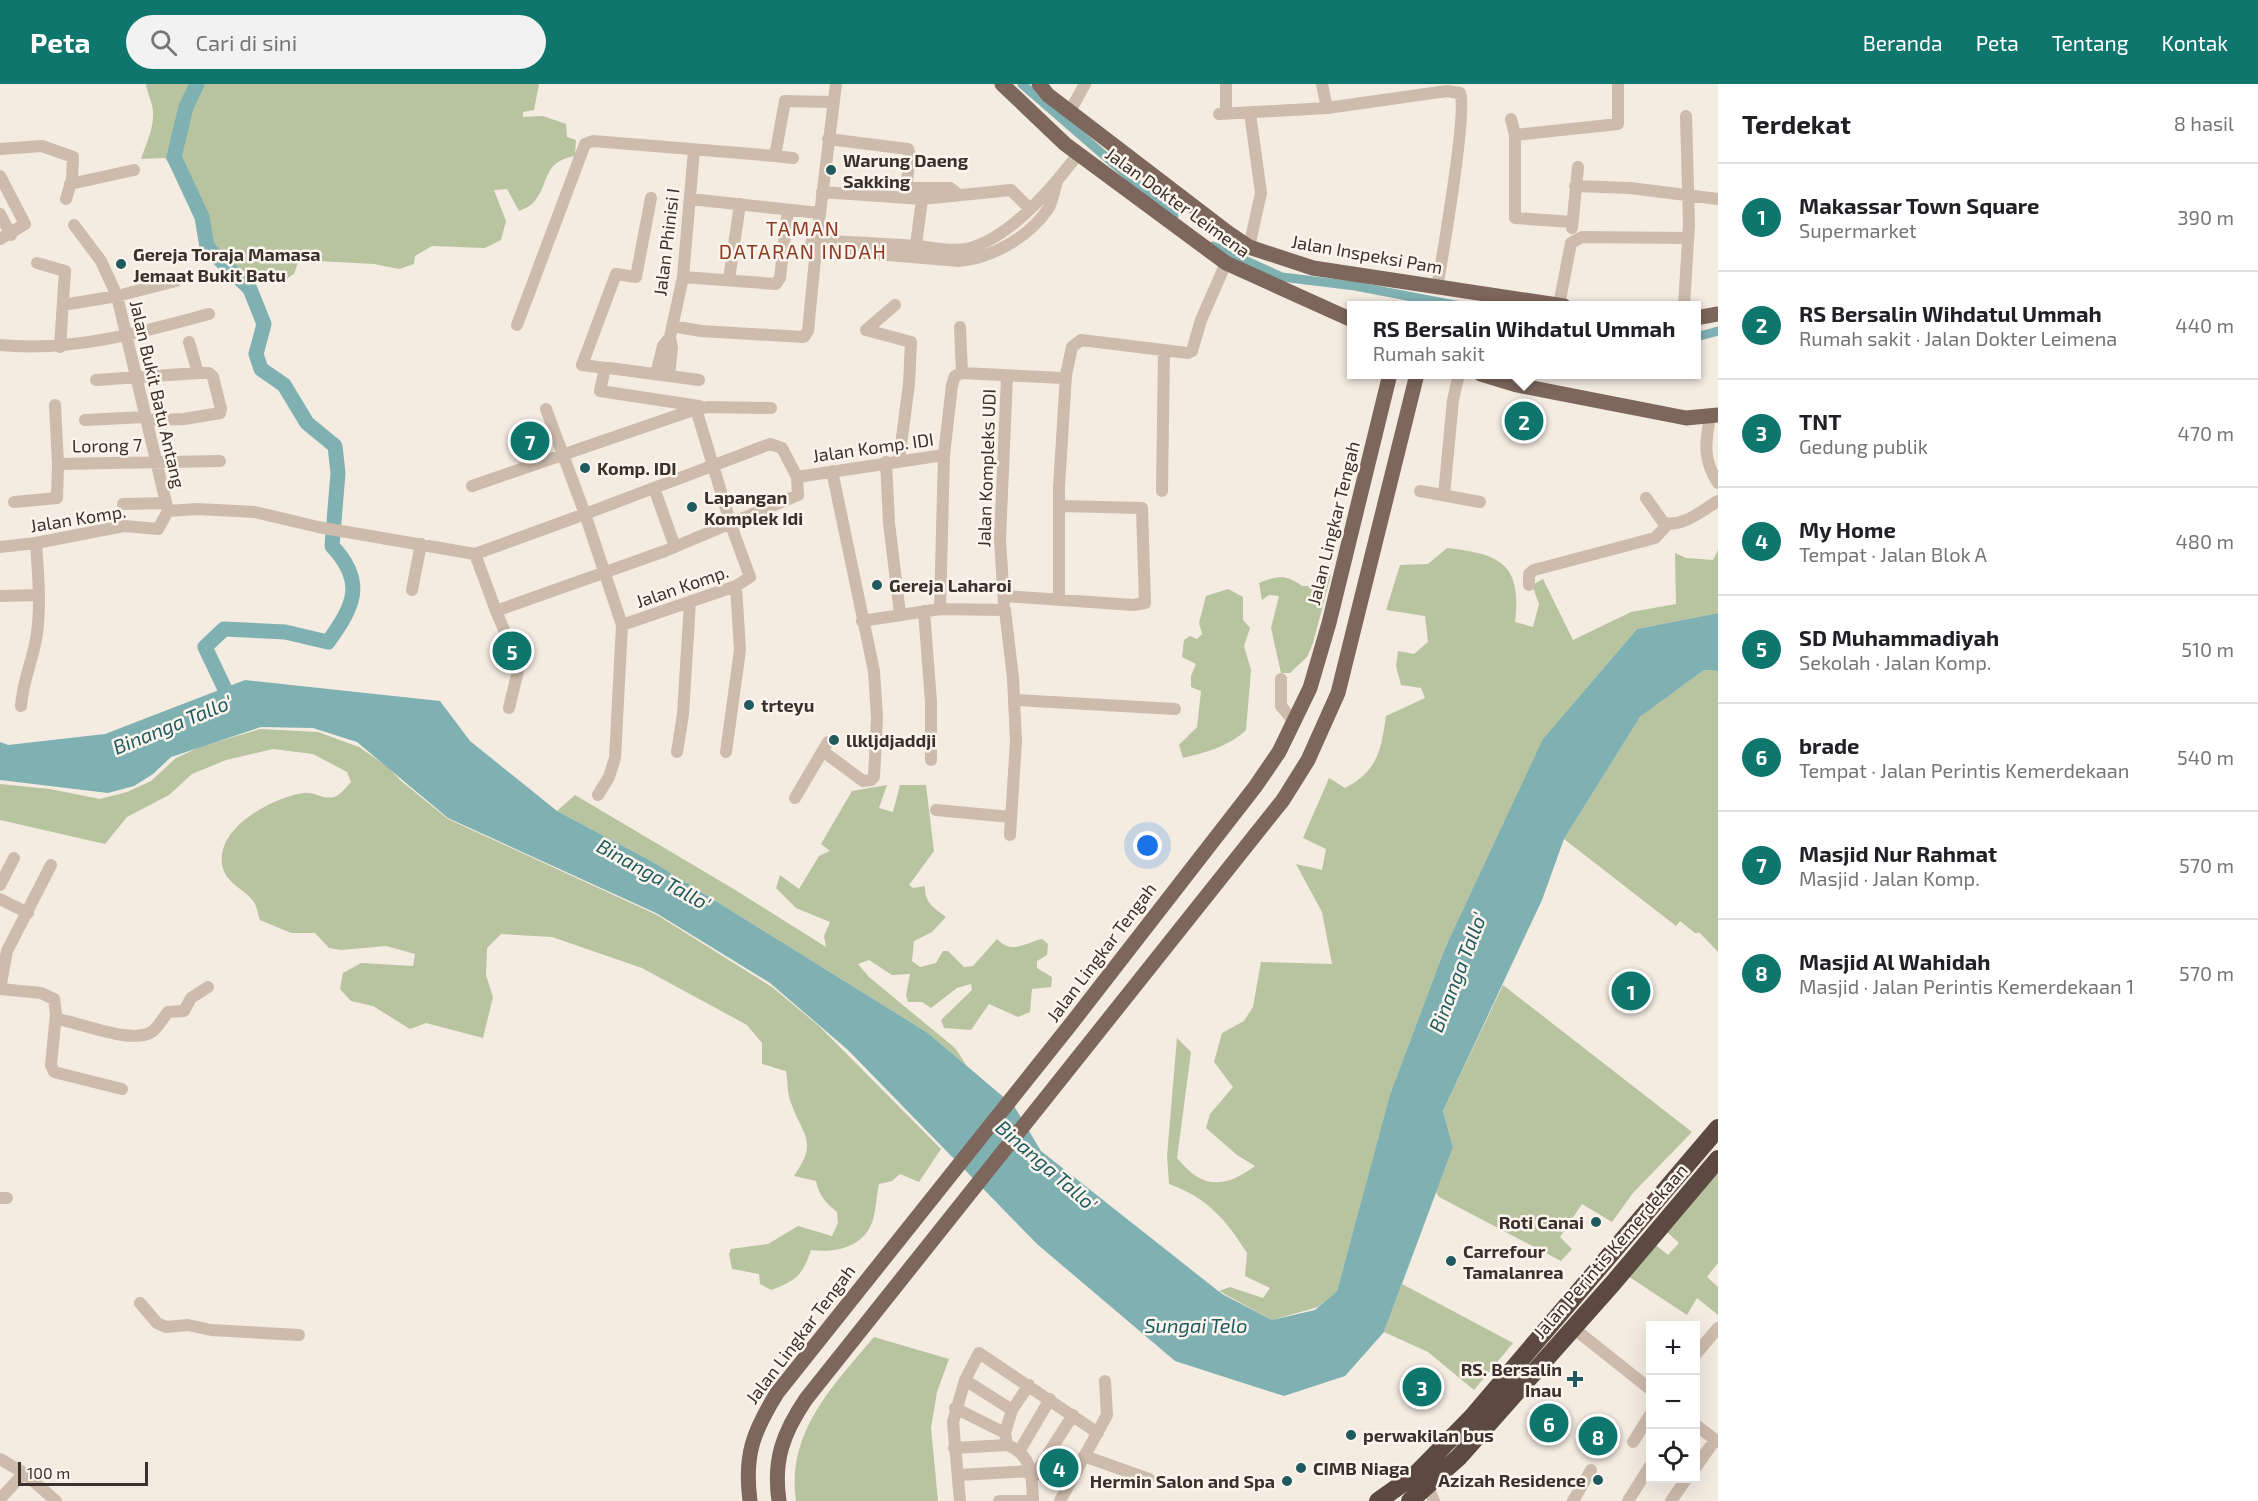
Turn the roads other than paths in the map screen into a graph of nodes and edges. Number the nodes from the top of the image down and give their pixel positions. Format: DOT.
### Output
graph roads {
  1 [pos="836,84"];
  2 [pos="1002,84"];
  3 [pos="1039,84"];
  4 [pos="1085,84"];
  5 [pos="1226,84"];
  6 [pos="1322,84"];
  7 [pos="1618,84"];
  8 [pos="832,102"];
  9 [pos="1327,108"];
  10 [pos="1070,111"];
  11 [pos="1250,112"];
  12 [pos="1686,116"];
  13 [pos="1511,119"];
  14 [pos="1052,132"];
  15 [pos="1515,135"];
  16 [pos="828,139"];
  17 [pos="0,149"];
  18 [pos="694,150"];
  19 [pos="1079,153"];
  20 [pos="775,156"];
  21 [pos="793,158"];
  22 [pos="1578,167"];
  23 [pos="134,170"];
  24 [pos="0,176"];
  25 [pos="1057,182"];
  26 [pos="70,184"];
  27 [pos="1575,186"];
  28 [pos="822,192"];
  29 [pos="905,193"];
  30 [pos="1687,194"];
  31 [pos="959,195"];
  32 [pos="651,198"];
  33 [pos="66,199"];
  34 [pos="690,199"];
  35 [pos="922,199"];
  36 [pos="1718,199"];
  37 [pos="740,204"];
  38 [pos="1029,209"];
  39 [pos="788,210"];
  40 [pos="819,213"];
  41 [pos="0,214"];
  42 [pos="1572,222"];
  43 [pos="74,225"];
  44 [pos="5,237"];
  45 [pos="1688,238"];
  46 [pos="1570,243"];
  47 [pos="819,244"];
  48 [pos="1249,247"];
  49 [pos="916,251"];
  50 [pos="964,255"];
  51 [pos="37,263"];
  52 [pos="1226,263"];
  53 [pos="682,277"];
  54 [pos="729,279"];
  55 [pos="176,281"];
  56 [pos="1437,288"];
  57 [pos="117,296"];
  58 [pos="1525,301"];
  59 [pos="1560,301"];
  60 [pos="1684,301"];
  61 [pos="63,304"];
  62 [pos="895,305"];
  63 [pos="209,314"];
  64 [pos="1718,314"];
  65 [pos="1701,317"];
  66 [pos="1347,318"];
  67 [pos="517,326"];
  68 [pos="960,327"];
  69 [pos="671,331"];
  70 [pos="127,335"];
  71 [pos="189,342"];
  72 [pos="0,345"];
  73 [pos="60,347"];
  74 [pos="1164,351"];
  75 [pos="609,369"];
  76 [pos="198,373"];
  77 [pos="962,373"];
  78 [pos="656,374"];
  79 [pos="1066,375"];
  80 [pos="669,376"];
  81 [pos="136,377"];
  82 [pos="1007,377"];
  83 [pos="1389,379"];
  84 [pos="1416,379"];
  85 [pos="1457,379"];
  86 [pos="96,380"];
  87 [pos="699,380"];
  88 [pos="1518,380"];
  89 [pos="55,405"];
  90 [pos="700,408"];
  91 [pos="771,408"];
  92 [pos="546,409"];
  93 [pos="1714,416"];
  94 [pos="145,418"];
  95 [pos="84,420"];
  96 [pos="563,455"];
  97 [pos="944,455"];
  98 [pos="220,460"];
  99 [pos="899,460"];
  100 [pos="157,462"];
  101 [pos="886,462"];
  102 [pos="58,464"];
  103 [pos="712,465"];
  104 [pos="832,471"];
  105 [pos="797,477"];
  106 [pos="1718,483"];
  107 [pos="472,486"];
  108 [pos="654,488"];
  109 [pos="1162,491"];
  110 [pos="1420,491"];
  111 [pos="1444,495"];
  112 [pos="1646,498"];
  113 [pos="1718,501"];
  114 [pos="14,502"];
  115 [pos="1480,502"];
  116 [pos="123,504"];
  117 [pos="1059,506"];
  118 [pos="167,507"];
  119 [pos="585,514"];
  120 [pos="1668,524"];
  121 [pos="731,525"];
  122 [pos="36,543"];
  123 [pos="421,544"];
  124 [pos="0,547"];
  125 [pos="675,547"];
  126 [pos="475,554"];
  127 [pos="604,573"];
  128 [pos="1529,585"];
  129 [pos="736,586"];
  130 [pos="412,590"];
  131 [pos="39,595"];
  132 [pos="0,596"];
  133 [pos="1004,596"];
  134 [pos="1059,598"];
  135 [pos="690,602"];
  136 [pos="940,609"];
  137 [pos="1005,610"];
  138 [pos="496,611"];
  139 [pos="924,611"];
  140 [pos="900,614"];
  141 [pos="862,621"];
  142 [pos="622,625"];
  143 [pos="1281,679"];
  144 [pos="1014,700"];
  145 [pos="21,706"];
  146 [pos="509,708"];
  147 [pos="1175,709"];
  148 [pos="1295,723"];
  149 [pos="677,752"];
  150 [pos="726,752"];
  151 [pos="931,760"];
  152 [pos="598,795"];
  153 [pos="795,798"];
  154 [pos="936,810"];
  155 [pos="1011,817"];
  156 [pos="1010,835"];
  157 [pos="14,858"];
  158 [pos="51,865"];
  159 [pos="0,885"];
  160 [pos="0,899"];
  161 [pos="28,914"];
  162 [pos="208,987"];
  163 [pos="0,989"];
  164 [pos="56,1019"];
  165 [pos="122,1089"];
  166 [pos="1718,1128"];
  167 [pos="1718,1159"];
  168 [pos="141,1303"];
  169 [pos="1572,1328"];
  170 [pos="1718,1328"];
  171 [pos="299,1335"];
  172 [pos="1700,1348"];
  173 [pos="965,1380"];
  174 [pos="1104,1381"];
  175 [pos="1029,1384"];
  176 [pos="1646,1386"];
  177 [pos="1508,1388"];
  178 [pos="1050,1399"];
  179 [pos="956,1408"];
  180 [pos="1012,1410"];
  181 [pos="1073,1415"];
  182 [pos="1646,1421"];
  183 [pos="985,1424"];
  184 [pos="1700,1428"];
  185 [pos="1098,1433"];
  186 [pos="1715,1437"];
  187 [pos="1006,1439"];
  188 [pos="1633,1442"];
  189 [pos="987,1446"];
  190 [pos="954,1448"];
  191 [pos="1020,1450"];
  192 [pos="1084,1456"];
  193 [pos="0,1459"];
  194 [pos="1700,1460"];
  195 [pos="1591,1470"];
  196 [pos="1646,1472"];
  197 [pos="24,1473"];
  198 [pos="958,1475"];
  199 [pos="1031,1475"];
  200 [pos="1149,1479"];
  201 [pos="1684,1483"];
  202 [pos="1431,1494"];
  203 [pos="0,1499"];
  204 [pos="56,1501"];
  205 [pos="750,1501"];
  206 [pos="779,1501"];
  207 [pos="960,1501"];
  208 [pos="999,1501"];
  209 [pos="1033,1501"];
  210 [pos="1060,1501"];
  211 [pos="1378,1501"];
  212 [pos="1410,1501"];
  213 [pos="1573,1501"];
  214 [pos="1628,1501"];
  215 [pos="1671,1501"];
  1 -- 8 [label="street"];
  2 -- 14 [label="main road, Jalan Dokter Leimena"];
  3 -- 10 [label="main road, Jalan Inspeksi Pam"];
  4 -- 10 [label="street"];
  5 -- 11 [label="street"];
  6 -- 9 [label="street"];
  7 -- 15 [label="street"];
  8 -- 16 [label="street"];
  8 -- 20 [label="street"];
  9 -- 11 [label="street"];
  9 -- 56 [label="street"];
  10 -- 14 [label="main road"];
  10 -- 48 [label="main road, Jalan Inspeksi Pam"];
  11 -- 48 [label="street"];
  12 -- 30 [label="street"];
  13 -- 15 [label="street"];
  14 -- 19 [label="main road, Jalan Dokter Leimena"];
  15 -- 42 [label="street"];
  16 -- 28 [label="street"];
  16 -- 29 [label="street"];
  17 -- 26 [label="street"];
  18 -- 20 [label="street"];
  18 -- 34 [label="street, Jalan Phinisi I"];
  18 -- 67 [label="street"];
  19 -- 25 [label="street"];
  19 -- 52 [label="main road, Jalan Dokter Leimena"];
  20 -- 21 [label="street"];
  22 -- 27 [label="street"];
  23 -- 26 [label="street"];
  24 -- 44 [label="street"];
  25 -- 38 [label="street"];
  25 -- 50 [label="street"];
  26 -- 33 [label="street"];
  27 -- 30 [label="street"];
  27 -- 42 [label="street"];
  28 -- 29 [label="street"];
  28 -- 40 [label="street"];
  29 -- 31 [label="street"];
  29 -- 35 [label="street"];
  30 -- 36 [label="street"];
  30 -- 45 [label="street"];
  31 -- 35 [label="street"];
  31 -- 38 [label="street"];
  32 -- 90 [label="street"];
  34 -- 37 [label="street"];
  34 -- 53 [label="street, Jalan Phinisi I"];
  35 -- 49 [label="street"];
  37 -- 39 [label="street"];
  37 -- 54 [label="street"];
  38 -- 50 [label="street"];
  39 -- 40 [label="street"];
  39 -- 54 [label="street"];
  40 -- 47 [label="street"];
  41 -- 44 [label="street"];
  42 -- 46 [label="street"];
  43 -- 57 [label="street, Jalan Bukit Batu Antang"];
  45 -- 46 [label="street"];
  45 -- 60 [label="street"];
  46 -- 59 [label="street"];
  47 -- 49 [label="street"];
  47 -- 69 [label="street"];
  48 -- 56 [label="main road, Jalan Inspeksi Pam"];
  49 -- 50 [label="street"];
  51 -- 61 [label="street"];
  52 -- 66 [label="main road, Jalan Dokter Leimena"];
  52 -- 74 [label="street"];
  53 -- 54 [label="street"];
  53 -- 69 [label="street, Jalan Phinisi I"];
  55 -- 57 [label="street"];
  56 -- 58 [label="main road, Jalan Inspeksi Pam"];
  57 -- 61 [label="street"];
  57 -- 70 [label="street, Jalan Bukit Batu Antang"];
  61 -- 73 [label="street"];
  62 -- 99 [label="street"];
  63 -- 70 [label="street"];
  64 -- 65 [label="main road"];
  68 -- 77 [label="street"];
  69 -- 78 [label="street, Jalan Phinisi I"];
  69 -- 80 [label="street, Jalan Phinisi I"];
  70 -- 73 [label="street"];
  70 -- 81 [label="street, Jalan Bukit Batu Antang"];
  71 -- 76 [label="street"];
  72 -- 73 [label="street"];
  74 -- 79 [label="street"];
  74 -- 109 [label="street"];
  75 -- 78 [label="street"];
  76 -- 81 [label="street"];
  76 -- 94 [label="street"];
  77 -- 82 [label="street"];
  77 -- 97 [label="street, Jalan Komp. IDI"];
  78 -- 80 [label="street"];
  79 -- 82 [label="street"];
  79 -- 117 [label="street"];
  80 -- 87 [label="street"];
  81 -- 86 [label="street"];
  81 -- 94 [label="street, Jalan Bukit Batu Antang"];
  82 -- 133 [label="street, Jalan Kompleks UDI"];
  83 -- 148 [label="main road, Jalan Lingkar Tengah"];
  84 -- 206 [label="main road"];
  85 -- 111 [label="street"];
  88 -- 93 [label="main road"];
  89 -- 102 [label="street, Lorong 7"];
  90 -- 91 [label="street"];
  90 -- 96 [label="street"];
  90 -- 103 [label="street, Jalan Komp."];
  92 -- 96 [label="street, Jalan Komp."];
  93 -- 106 [label="street"];
  94 -- 95 [label="street"];
  94 -- 100 [label="street, Jalan Bukit Batu Antang"];
  96 -- 107 [label="street"];
  96 -- 119 [label="street, Jalan Komp."];
  97 -- 99 [label="street, Jalan Komp. IDI"];
  97 -- 136 [label="street"];
  98 -- 100 [label="street, Lorong 7"];
  99 -- 101 [label="street, Jalan Komp. IDI"];
  100 -- 102 [label="street, Lorong 7"];
  100 -- 118 [label="street, Jalan Bukit Batu Antang"];
  101 -- 104 [label="street, Jalan Komp. IDI"];
  101 -- 140 [label="street"];
  102 -- 114 [label="street, Lorong 7"];
  103 -- 105 [label="street, Jalan Komp. IDI"];
  103 -- 108 [label="street"];
  103 -- 121 [label="street, Jalan Komp."];
  104 -- 105 [label="street, Jalan Komp. IDI"];
  104 -- 141 [label="street"];
  105 -- 121 [label="street"];
  108 -- 119 [label="street"];
  108 -- 125 [label="street"];
  110 -- 111 [label="street"];
  111 -- 115 [label="street"];
  112 -- 120 [label="street"];
  113 -- 120 [label="street"];
  116 -- 118 [label="street"];
  117 -- 134 [label="street"];
  117 -- 134 [label="street"];
  118 -- 122 [label="street, Jalan Komp."];
  118 -- 123 [label="street"];
  119 -- 126 [label="street"];
  119 -- 127 [label="street, Jalan Komp."];
  120 -- 128 [label="street"];
  121 -- 125 [label="street"];
  121 -- 129 [label="street, Jalan Komp."];
  122 -- 124 [label="street, Jalan Komp."];
  122 -- 131 [label="street"];
  123 -- 126 [label="street"];
  123 -- 130 [label="street"];
  125 -- 127 [label="street"];
  126 -- 138 [label="street"];
  127 -- 138 [label="street"];
  127 -- 142 [label="street, Jalan Komp."];
  129 -- 135 [label="street, Jalan Komp."];
  129 -- 150 [label="street"];
  131 -- 132 [label="street"];
  131 -- 145 [label="street"];
  133 -- 134 [label="street"];
  133 -- 137 [label="street, Jalan Kompleks UDI"];
  135 -- 142 [label="street, Jalan Komp."];
  135 -- 149 [label="street"];
  136 -- 137 [label="street"];
  136 -- 139 [label="street"];
  137 -- 144 [label="street, Jalan Kompleks UDI"];
  138 -- 146 [label="street"];
  139 -- 140 [label="street"];
  139 -- 151 [label="street"];
  140 -- 141 [label="street"];
  141 -- 153 [label="street"];
  142 -- 152 [label="street"];
  143 -- 148 [label="street"];
  144 -- 147 [label="street"];
  144 -- 155 [label="street, Jalan Kompleks UDI"];
  148 -- 205 [label="main road, Jalan Lingkar Tengah"];
  154 -- 155 [label="street"];
  155 -- 156 [label="street, Jalan Kompleks UDI"];
  157 -- 159 [label="street"];
  158 -- 161 [label="street"];
  160 -- 161 [label="street"];
  161 -- 163 [label="street"];
  162 -- 164 [label="street"];
  163 -- 164 [label="street"];
  164 -- 165 [label="street"];
  166 -- 177 [label="highway, Jalan Perintis Kemerdekaan"];
  167 -- 169 [label="highway, Jalan Perintis Kemerdekaan"];
  168 -- 171 [label="street"];
  169 -- 176 [label="street"];
  169 -- 177 [label="highway, Jalan Perintis Kemerdekaan"];
  170 -- 172 [label="street"];
  173 -- 175 [label="street"];
  173 -- 179 [label="street"];
  173 -- 180 [label="street"];
  174 -- 185 [label="street"];
  175 -- 178 [label="street"];
  175 -- 180 [label="street"];
  177 -- 202 [label="highway, Jalan Perintis Kemerdekaan"];
  177 -- 211 [label="highway, Jalan Perintis Kemerdekaan"];
  178 -- 181 [label="street"];
  178 -- 191 [label="street"];
  179 -- 183 [label="street"];
  179 -- 190 [label="street"];
  180 -- 187 [label="street"];
  181 -- 185 [label="street"];
  181 -- 199 [label="street"];
  182 -- 188 [label="street"];
  183 -- 187 [label="street"];
  183 -- 189 [label="street"];
  184 -- 186 [label="street"];
  185 -- 192 [label="street"];
  186 -- 194 [label="street"];
  187 -- 189 [label="street"];
  187 -- 191 [label="street"];
  189 -- 190 [label="street"];
  190 -- 198 [label="street"];
  191 -- 199 [label="street"];
  192 -- 200 [label="street"];
  192 -- 210 [label="street"];
  193 -- 197 [label="street"];
  195 -- 213 [label="street"];
  196 -- 214 [label="street"];
  197 -- 203 [label="street"];
  197 -- 204 [label="street"];
  198 -- 199 [label="street"];
  198 -- 207 [label="street"];
  199 -- 209 [label="street"];
  201 -- 215 [label="street"];
  202 -- 212 [label="highway, Jalan Perintis Kemerdekaan"];
  208 -- 209 [label="street"];
}
